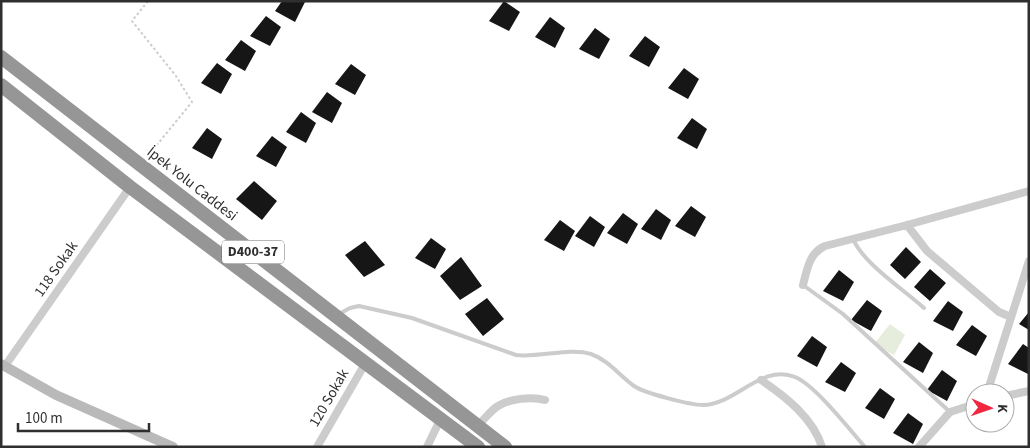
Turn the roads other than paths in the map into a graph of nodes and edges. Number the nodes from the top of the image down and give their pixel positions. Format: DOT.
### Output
graph roads {
  1 [pos="1,57"];
  2 [pos="1,85"];
  3 [pos="130,187"];
  4 [pos="1029,191"];
  5 [pos="907,225"];
  6 [pos="852,239"];
  7 [pos="1029,261"];
  8 [pos="803,285"];
  9 [pos="924,308"];
  10 [pos="336,316"];
  11 [pos="1011,317"];
  12 [pos="366,362"];
  13 [pos="3,365"];
  14 [pos="761,380"];
  15 [pos="990,383"];
  16 [pos="1029,391"];
  17 [pos="1015,394"];
  18 [pos="545,400"];
  19 [pos="965,407"];
  20 [pos="950,412"];
  21 [pos="441,418"];
  22 [pos="477,426"];
  23 [pos="173,447"];
  24 [pos="317,447"];
  25 [pos="427,447"];
  26 [pos="478,447"];
  27 [pos="504,447"];
  28 [pos="822,447"];
  29 [pos="865,447"];
  30 [pos="919,447"];
  1 -- 10 [label="highway, İpek Yolu Caddesi / D400-37"];
  2 -- 3 [label="highway, D400-37"];
  3 -- 12 [label="highway, D400-37"];
  3 -- 13 [label="street, 118 Sokak"];
  4 -- 5 [label="street"];
  5 -- 6 [label="street"];
  5 -- 11 [label="street"];
  6 -- 8 [label="street"];
  6 -- 9 [label="lane"];
  7 -- 11 [label="street"];
  8 -- 20 [label="lane"];
  10 -- 14 [label="lane"];
  10 -- 22 [label="highway, İpek Yolu Caddesi / D400-37"];
  11 -- 15 [label="street"];
  12 -- 21 [label="highway, D400-37"];
  12 -- 24 [label="street, 120 Sokak"];
  13 -- 23 [label="street"];
  14 -- 28 [label="street"];
  14 -- 29 [label="lane"];
  16 -- 17 [label="street"];
  18 -- 22 [label="street"];
  19 -- 20 [label="street"];
  20 -- 30 [label="street"];
  21 -- 25 [label="street"];
  21 -- 26 [label="highway, D400-37"];
  22 -- 27 [label="highway, İpek Yolu Caddesi / D400-37"];
}
